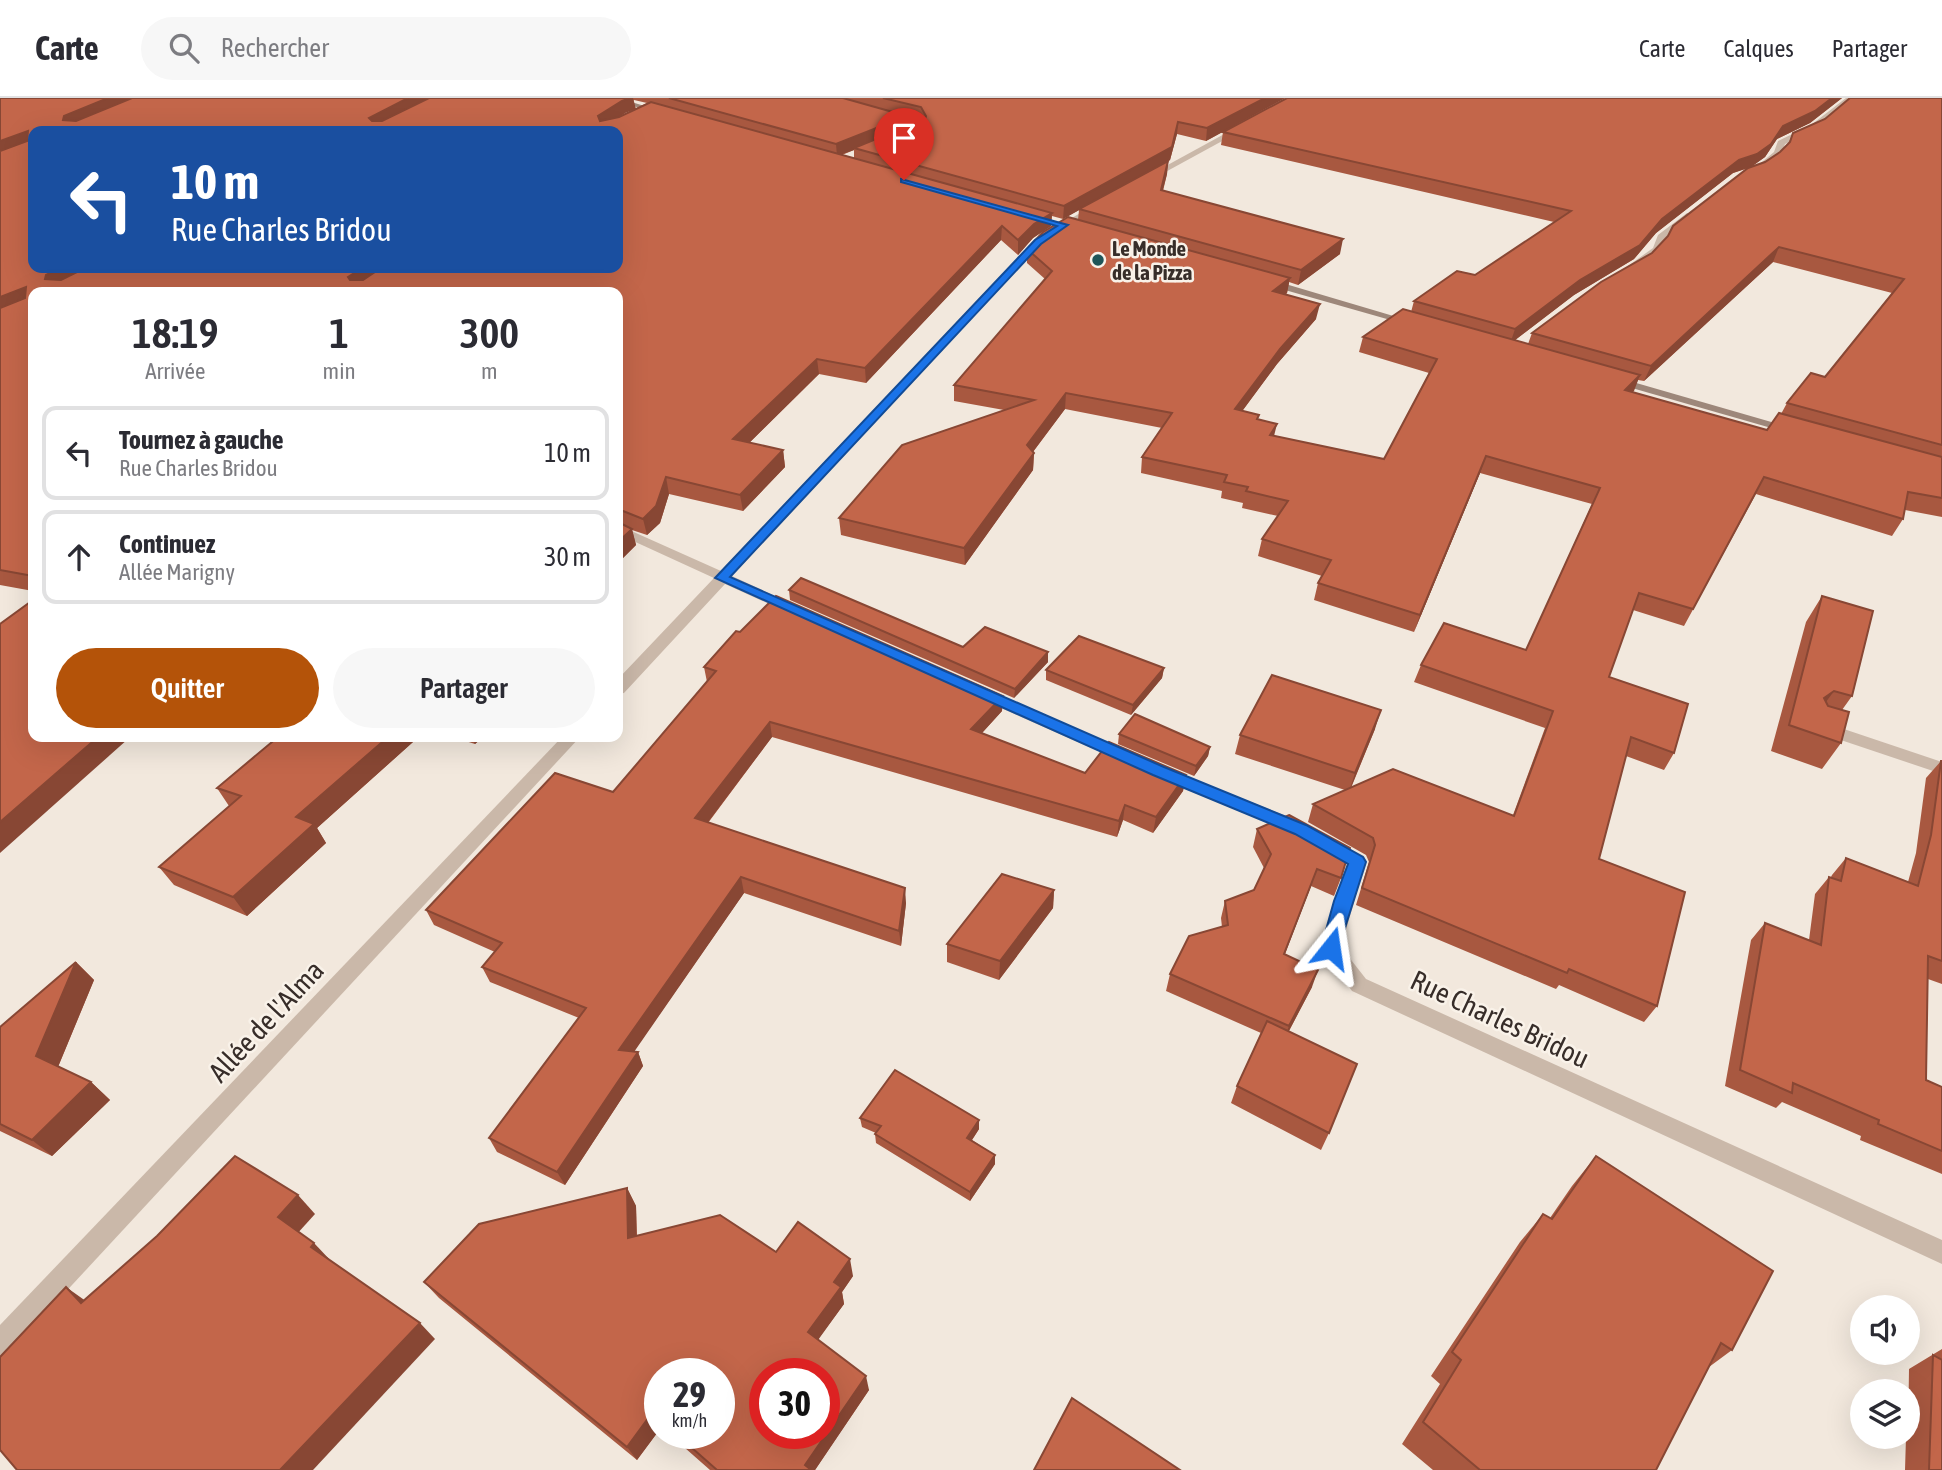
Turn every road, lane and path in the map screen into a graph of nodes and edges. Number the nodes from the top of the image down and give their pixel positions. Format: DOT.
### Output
graph roads {
  1 [pos="610,98"];
  2 [pos="1851,98"];
  3 [pos="650,109"];
  4 [pos="880,114"];
  5 [pos="677,116"];
  6 [pos="629,117"];
  7 [pos="1250,124"];
  8 [pos="897,139"];
  9 [pos="1748,173"];
  10 [pos="1142,182"];
  11 [pos="1106,201"];
  12 [pos="1699,207"];
  13 [pos="1621,277"];
  14 [pos="1258,280"];
  15 [pos="1419,325"];
  16 [pos="1599,375"];
  17 [pos="1810,434"];
  18 [pos="623,531"];
  19 [pos="722,578"];
  20 [pos="806,615"];
  21 [pos="623,684"];
  22 [pos="970,688"];
  23 [pos="1816,725"];
  24 [pos="567,742"];
  25 [pos="1942,768"];
  26 [pos="1942,1252"];
  27 [pos="0,1344"];
  1 -- 3 [label="main road"];
  2 -- 9 [label="street"];
  3 -- 5 [label="main road"];
  3 -- 6 [label="street"];
  4 -- 8 [label="street"];
  7 -- 10 [label="street"];
  11 -- 19 [label="street"];
  12 -- 13 [label="street"];
  14 -- 15 [label="main road"];
  16 -- 17 [label="main road"];
  18 -- 19 [label="street"];
  19 -- 20 [label="street"];
  19 -- 21 [label="street"];
  22 -- 26 [label="street, Rue Charles Bridou"];
  23 -- 25 [label="street"];
  24 -- 27 [label="street, Allée de l'Alma"];
}
